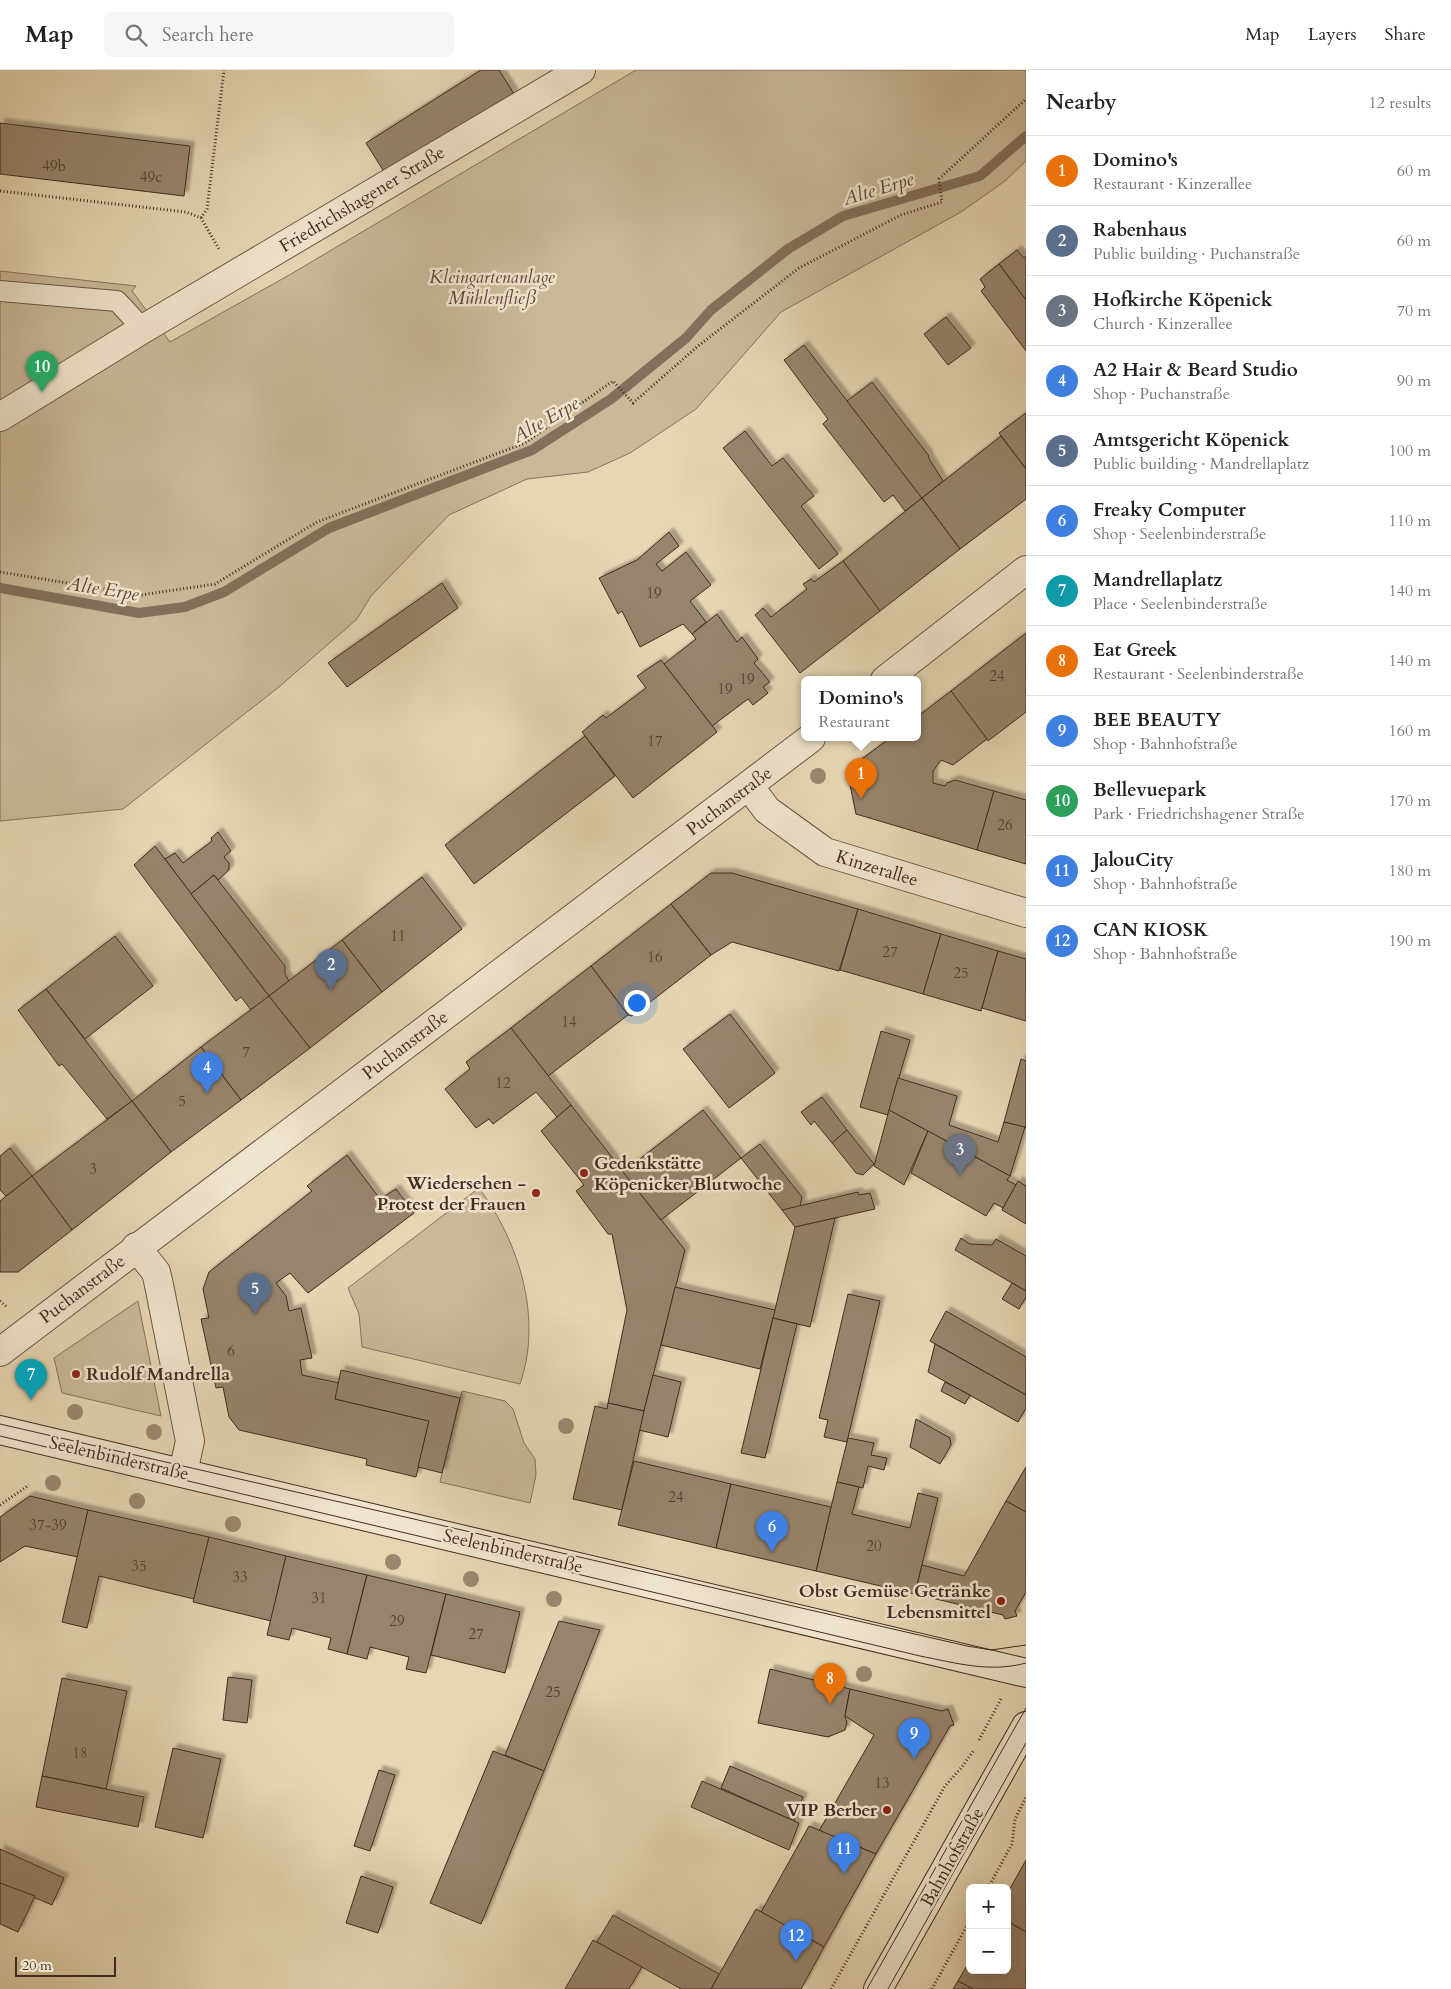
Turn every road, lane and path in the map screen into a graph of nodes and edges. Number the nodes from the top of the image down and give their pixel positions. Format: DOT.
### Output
graph roads {
  1 [pos="224,70"];
  2 [pos="581,70"];
  3 [pos="1026,100"];
  4 [pos="0,191"];
  5 [pos="201,218"];
  6 [pos="234,275"];
  7 [pos="0,291"];
  8 [pos="143,329"];
  9 [pos="0,417"];
  10 [pos="1026,570"];
  11 [pos="0,572"];
  12 [pos="890,676"];
  13 [pos="807,741"];
  14 [pos="749,786"];
  15 [pos="1026,913"];
  16 [pos="136,1248"];
  17 [pos="0,1301"];
  18 [pos="8,1308"];
  19 [pos="0,1352"];
  20 [pos="0,1430"];
  21 [pos="183,1473"];
  22 [pos="30,1485"];
  23 [pos="0,1505"];
  24 [pos="1021,1672"];
  25 [pos="1026,1726"];
  26 [pos="1026,1798"];
  27 [pos="990,1884"];
  28 [pos="966,1927"];
  29 [pos="831,1989"];
  30 [pos="878,1989"];
  31 [pos="932,1989"];
  1 -- 5 [label="path"];
  2 -- 6 [label="street, Friedrichshagener Straße"];
  3 -- 11 [label="path"];
  4 -- 5 [label="path"];
  5 -- 6 [label="path"];
  6 -- 8 [label="street, Friedrichshagener Straße"];
  7 -- 8 [label="lane"];
  8 -- 9 [label="street, Friedrichshagener Straße"];
  10 -- 12 [label="street"];
  13 -- 14 [label="street, Puchanstraße"];
  14 -- 15 [label="street, Kinzerallee"];
  14 -- 16 [label="street, Puchanstraße"];
  16 -- 19 [label="street, Puchanstraße"];
  16 -- 21 [label="street"];
  17 -- 18 [label="path"];
  20 -- 21 [label="street, Seelenbinderstraße"];
  21 -- 24 [label="street, Seelenbinderstraße"];
  22 -- 23 [label="path"];
  24 -- 29 [label="path"];
  25 -- 30 [label="street, Bahnhofstraße"];
  26 -- 27 [label="path"];
  28 -- 31 [label="path"];
}
